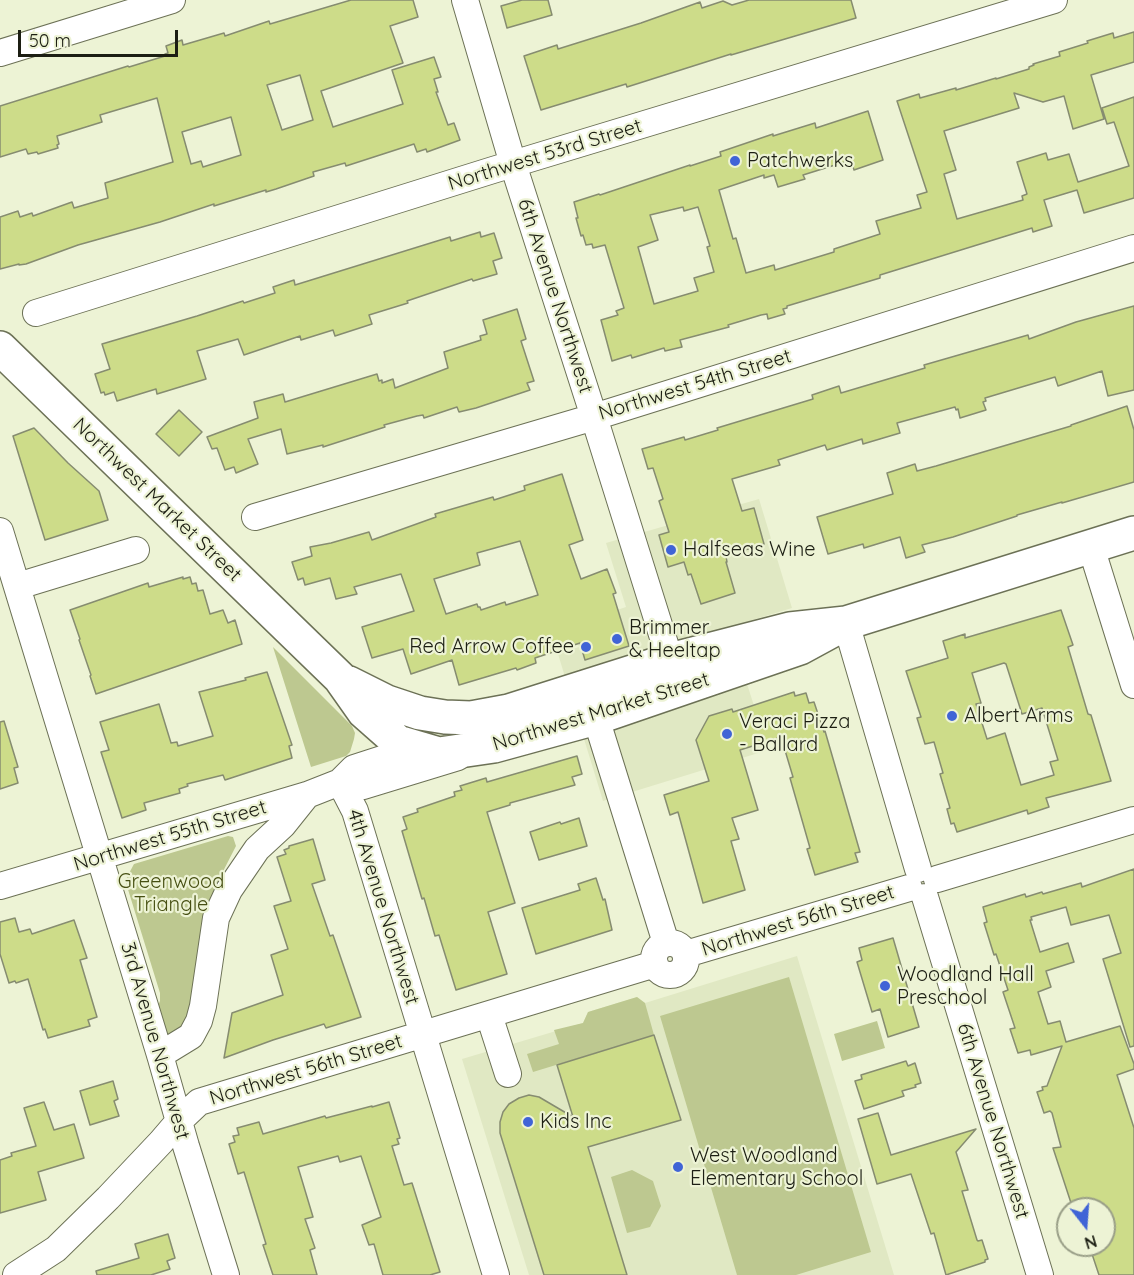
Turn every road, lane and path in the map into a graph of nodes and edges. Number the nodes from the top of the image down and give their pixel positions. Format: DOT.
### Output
graph roads {
  1 [pos="172,0"];
  2 [pos="465,0"];
  3 [pos="1054,0"];
  4 [pos="0,53"];
  5 [pos="513,164"];
  6 [pos="1134,248"];
  7 [pos="36,313"];
  8 [pos="0,348"];
  9 [pos="594,417"];
  10 [pos="255,517"];
  11 [pos="0,531"];
  12 [pos="1134,533"];
  13 [pos="1091,547"];
  14 [pos="136,550"];
  15 [pos="18,586"];
  16 [pos="846,623"];
  17 [pos="669,660"];
  18 [pos="340,678"];
  19 [pos="1134,685"];
  20 [pos="536,703"];
  21 [pos="596,718"];
  22 [pos="494,746"];
  23 [pos="417,747"];
  24 [pos="340,782"];
  25 [pos="307,795"];
  26 [pos="1134,820"];
  27 [pos="100,856"];
  28 [pos="922,883"];
  29 [pos="0,886"];
  30 [pos="669,954"];
  31 [pos="489,1015"];
  32 [pos="422,1035"];
  33 [pos="160,1055"];
  34 [pos="508,1074"];
  35 [pos="179,1120"];
  36 [pos="16,1275"];
  37 [pos="226,1275"];
  38 [pos="496,1275"];
  39 [pos="1040,1275"];
  1 -- 4 [label="street"];
  2 -- 5 [label="street, 6th Avenue Northwest"];
  3 -- 5 [label="street, Northwest 53rd Street"];
  5 -- 7 [label="street, Northwest 53rd Street"];
  5 -- 9 [label="street, 6th Avenue Northwest"];
  6 -- 9 [label="street, Northwest 54th Street"];
  8 -- 18 [label="main road, Northwest Market Street"];
  9 -- 10 [label="street, Northwest 54th Street"];
  9 -- 17 [label="street, 6th Avenue Northwest"];
  11 -- 15 [label="street, 3rd Avenue Northwest"];
  12 -- 13 [label="main road, Northwest Market Street"];
  13 -- 16 [label="main road, Northwest Market Street"];
  13 -- 19 [label="street"];
  14 -- 15 [label="street"];
  15 -- 27 [label="street, 3rd Avenue Northwest"];
  16 -- 17 [label="main road, Northwest Market Street"];
  16 -- 21 [label="main road, Northwest Market Street"];
  16 -- 28 [label="street, 6th Avenue Northwest"];
  17 -- 20 [label="main road, Northwest Market Street"];
  18 -- 20 [label="main road, Northwest Market Street"];
  18 -- 23 [label="main road, Northwest Market Street"];
  20 -- 23 [label="street, Northwest 55th Street"];
  21 -- 22 [label="main road, Northwest Market Street"];
  21 -- 30 [label="street"];
  22 -- 23 [label="main road, Northwest Market Street"];
  22 -- 24 [label="street, Northwest 55th Street"];
  23 -- 24 [label="street, Northwest 55th Street"];
  24 -- 25 [label="street, Northwest 55th Street"];
  24 -- 32 [label="street, 4th Avenue Northwest"];
  25 -- 27 [label="street, Northwest 55th Street"];
  25 -- 33 [label="street"];
  26 -- 28 [label="street, Northwest 56th Street"];
  27 -- 29 [label="street, Northwest 55th Street"];
  27 -- 33 [label="street, 3rd Avenue Northwest"];
  28 -- 30 [label="street, Northwest 56th Street"];
  28 -- 39 [label="street, 6th Avenue Northwest"];
  30 -- 31 [label="street, Northwest 56th Street"];
  31 -- 32 [label="street, Northwest 56th Street"];
  31 -- 34 [label="street"];
  32 -- 35 [label="street, Northwest 56th Street"];
  32 -- 38 [label="street, 4th Avenue Northwest"];
  33 -- 35 [label="street, 3rd Avenue Northwest"];
  35 -- 36 [label="street, Northwest 56th Street"];
  35 -- 37 [label="street, 3rd Avenue Northwest"];
}
